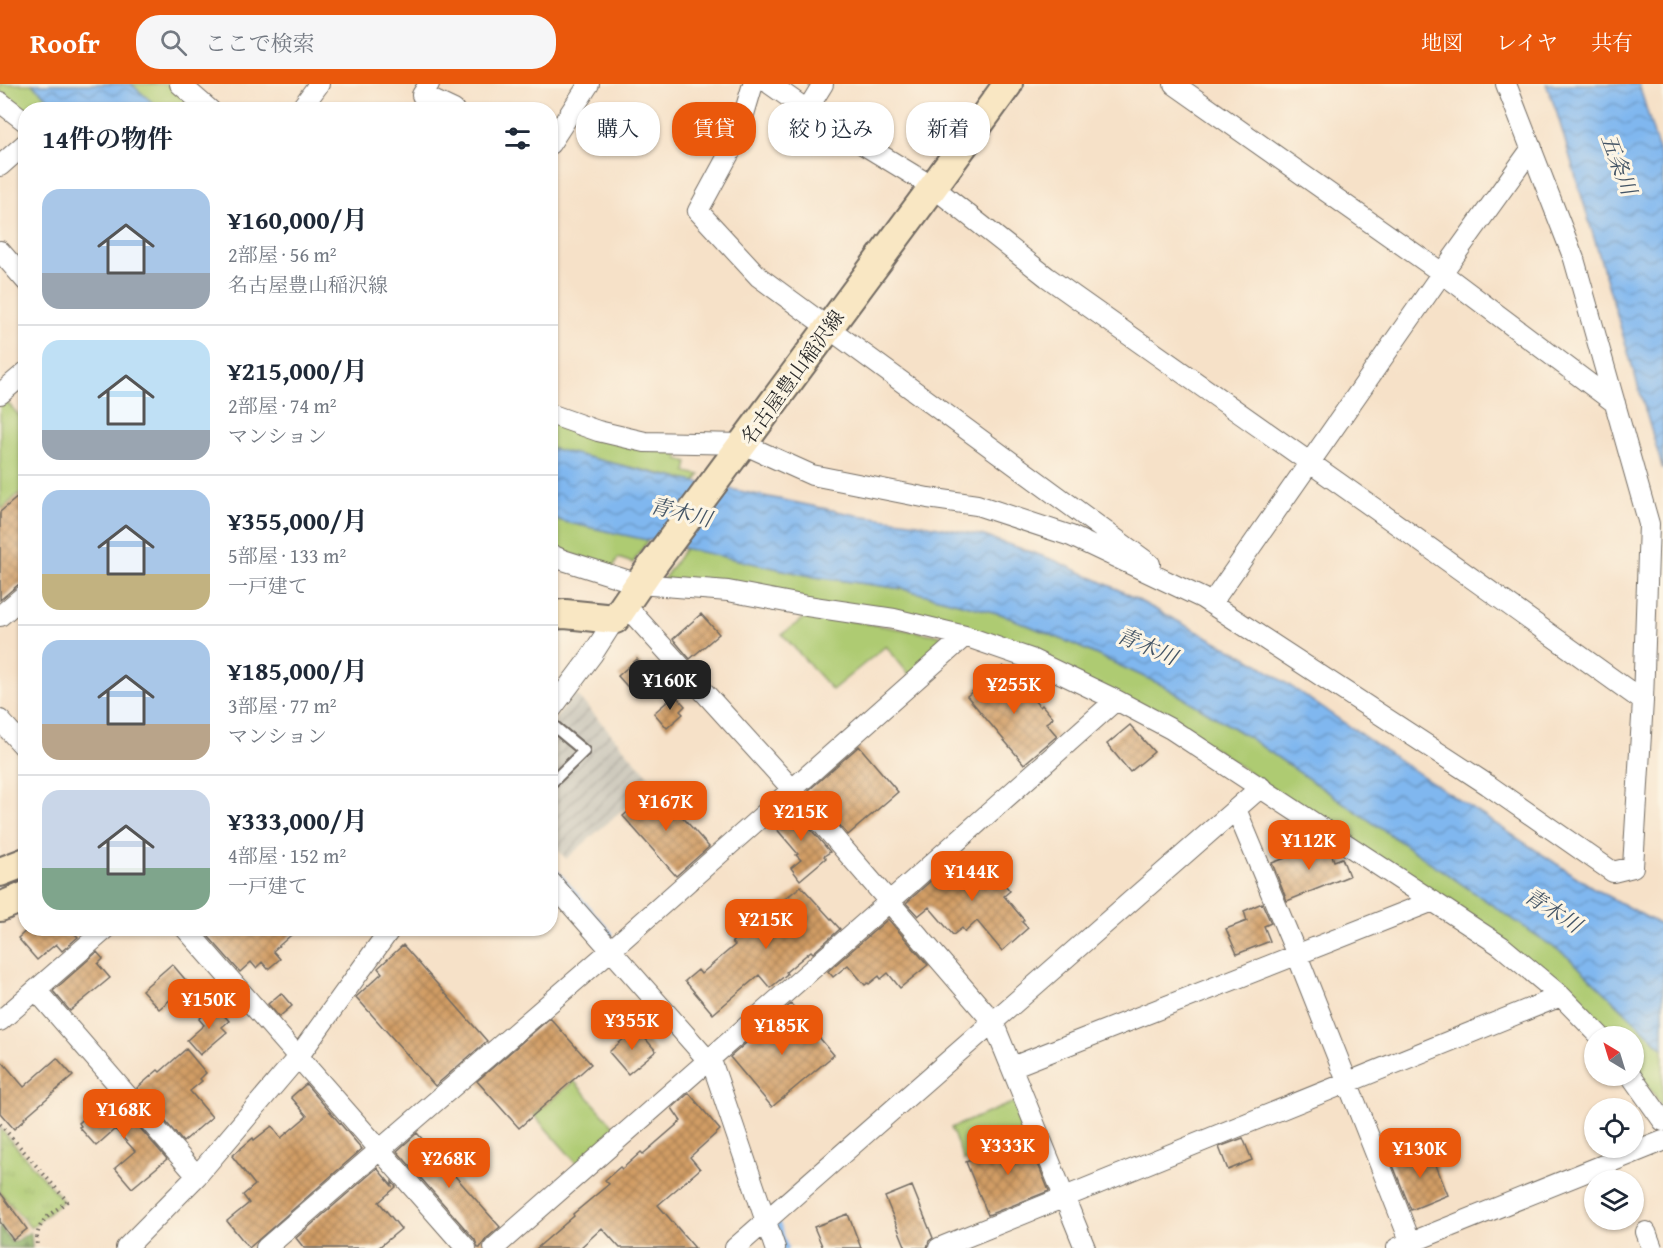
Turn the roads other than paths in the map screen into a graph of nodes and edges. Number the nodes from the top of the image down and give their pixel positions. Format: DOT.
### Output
graph roads {
  1 [pos="180,84"];
  2 [pos="429,84"];
  3 [pos="589,84"];
  4 [pos="753,84"];
  5 [pos="770,84"];
  6 [pos="823,84"];
  7 [pos="1008,84"];
  8 [pos="1174,84"];
  9 [pos="1506,84"];
  10 [pos="314,86"];
  11 [pos="0,102"];
  12 [pos="201,102"];
  13 [pos="305,102"];
  14 [pos="437,102"];
  15 [pos="796,102"];
  16 [pos="812,102"];
  17 [pos="18,116"];
  18 [pos="558,132"];
  19 [pos="1532,148"];
  20 [pos="18,150"];
  21 [pos="882,156"];
  22 [pos="0,166"];
  23 [pos="933,187"];
  24 [pos="0,251"];
  25 [pos="18,272"];
  26 [pos="1442,273"];
  27 [pos="828,329"];
  28 [pos="18,379"];
  29 [pos="0,394"];
  30 [pos="1615,403"];
  31 [pos="558,417"];
  32 [pos="738,450"];
  33 [pos="1310,463"];
  34 [pos="558,558"];
  35 [pos="1157,577"];
  36 [pos="631,595"];
  37 [pos="18,601"];
  38 [pos="1211,604"];
  39 [pos="558,614"];
  40 [pos="0,616"];
  41 [pos="965,636"];
  42 [pos="558,700"];
  43 [pos="1116,700"];
  44 [pos="1643,701"];
  45 [pos="0,720"];
  46 [pos="558,729"];
  47 [pos="18,740"];
  48 [pos="558,776"];
  49 [pos="1261,787"];
  50 [pos="792,789"];
  51 [pos="1236,808"];
  52 [pos="18,865"];
  53 [pos="0,872"];
  54 [pos="558,890"];
  55 [pos="18,899"];
  56 [pos="890,901"];
  57 [pos="1433,901"];
  58 [pos="0,907"];
  59 [pos="98,936"];
  60 [pos="192,936"];
  61 [pos="386,936"];
  62 [pos="611,950"];
  63 [pos="1297,955"];
  64 [pos="36,990"];
  65 [pos="1560,996"];
  66 [pos="0,1021"];
  67 [pos="993,1022"];
  68 [pos="1590,1026"];
  69 [pos="298,1057"];
  70 [pos="708,1060"];
  71 [pos="1011,1067"];
  72 [pos="1348,1082"];
  73 [pos="1638,1086"];
  74 [pos="1663,1121"];
  75 [pos="1663,1141"];
  76 [pos="380,1150"];
  77 [pos="197,1176"];
  78 [pos="1064,1197"];
  79 [pos="765,1222"];
  80 [pos="1407,1246"];
  81 [pos="126,1248"];
  82 [pos="267,1248"];
  83 [pos="466,1248"];
  84 [pos="494,1248"];
  85 [pos="735,1248"];
  86 [pos="774,1248"];
  87 [pos="939,1248"];
  88 [pos="1085,1248"];
  1 -- 12 [label="street"];
  2 -- 14 [label="street"];
  3 -- 18 [label="street"];
  4 -- 27 [label="street"];
  5 -- 15 [label="street"];
  6 -- 16 [label="street"];
  7 -- 23 [label="main road, 名古屋豊山稲沢線"];
  8 -- 26 [label="street"];
  9 -- 19 [label="street"];
  10 -- 13 [label="street"];
  11 -- 17 [label="street"];
  19 -- 26 [label="street"];
  19 -- 30 [label="street"];
  20 -- 22 [label="street"];
  21 -- 23 [label="street"];
  23 -- 27 [label="main road, 名古屋豊山稲沢線"];
  23 -- 33 [label="street"];
  24 -- 25 [label="street"];
  26 -- 30 [label="street"];
  26 -- 33 [label="street"];
  27 -- 32 [label="main road, 名古屋豊山稲沢線"];
  27 -- 35 [label="street"];
  28 -- 29 [label="street"];
  30 -- 44 [label="street"];
  31 -- 32 [label="street"];
  32 -- 35 [label="street"];
  32 -- 36 [label="main road, 名古屋豊山稲沢線"];
  33 -- 38 [label="street"];
  33 -- 44 [label="street"];
  34 -- 36 [label="street"];
  35 -- 38 [label="street"];
  36 -- 39 [label="main road"];
  36 -- 41 [label="street"];
  36 -- 42 [label="street"];
  36 -- 50 [label="street"];
  37 -- 40 [label="street"];
  38 -- 44 [label="street"];
  41 -- 43 [label="street"];
  41 -- 50 [label="street"];
  43 -- 49 [label="street"];
  43 -- 56 [label="street"];
  45 -- 47 [label="street"];
  46 -- 48 [label="lane"];
  49 -- 51 [label="street"];
  49 -- 57 [label="street"];
  50 -- 56 [label="street"];
  50 -- 62 [label="street"];
  51 -- 63 [label="street"];
  51 -- 67 [label="street"];
  52 -- 53 [label="main road"];
  54 -- 62 [label="street"];
  55 -- 58 [label="main road"];
  56 -- 67 [label="street"];
  56 -- 70 [label="street"];
  57 -- 63 [label="street"];
  57 -- 65 [label="street"];
  59 -- 64 [label="street"];
  60 -- 69 [label="street"];
  61 -- 69 [label="street"];
  62 -- 70 [label="street"];
  62 -- 76 [label="street"];
  63 -- 71 [label="street"];
  63 -- 72 [label="street"];
  64 -- 66 [label="street"];
  64 -- 77 [label="street"];
  65 -- 68 [label="street"];
  65 -- 72 [label="street"];
  67 -- 71 [label="street"];
  67 -- 79 [label="street"];
  69 -- 76 [label="street"];
  69 -- 77 [label="street"];
  70 -- 79 [label="street"];
  70 -- 84 [label="street"];
  71 -- 78 [label="street"];
  72 -- 78 [label="street"];
  72 -- 80 [label="street"];
  73 -- 74 [label="street"];
  75 -- 80 [label="street"];
  76 -- 82 [label="street"];
  76 -- 83 [label="street"];
  77 -- 81 [label="street"];
  78 -- 87 [label="street"];
  78 -- 88 [label="street"];
  79 -- 85 [label="street"];
  79 -- 86 [label="street"];
}
